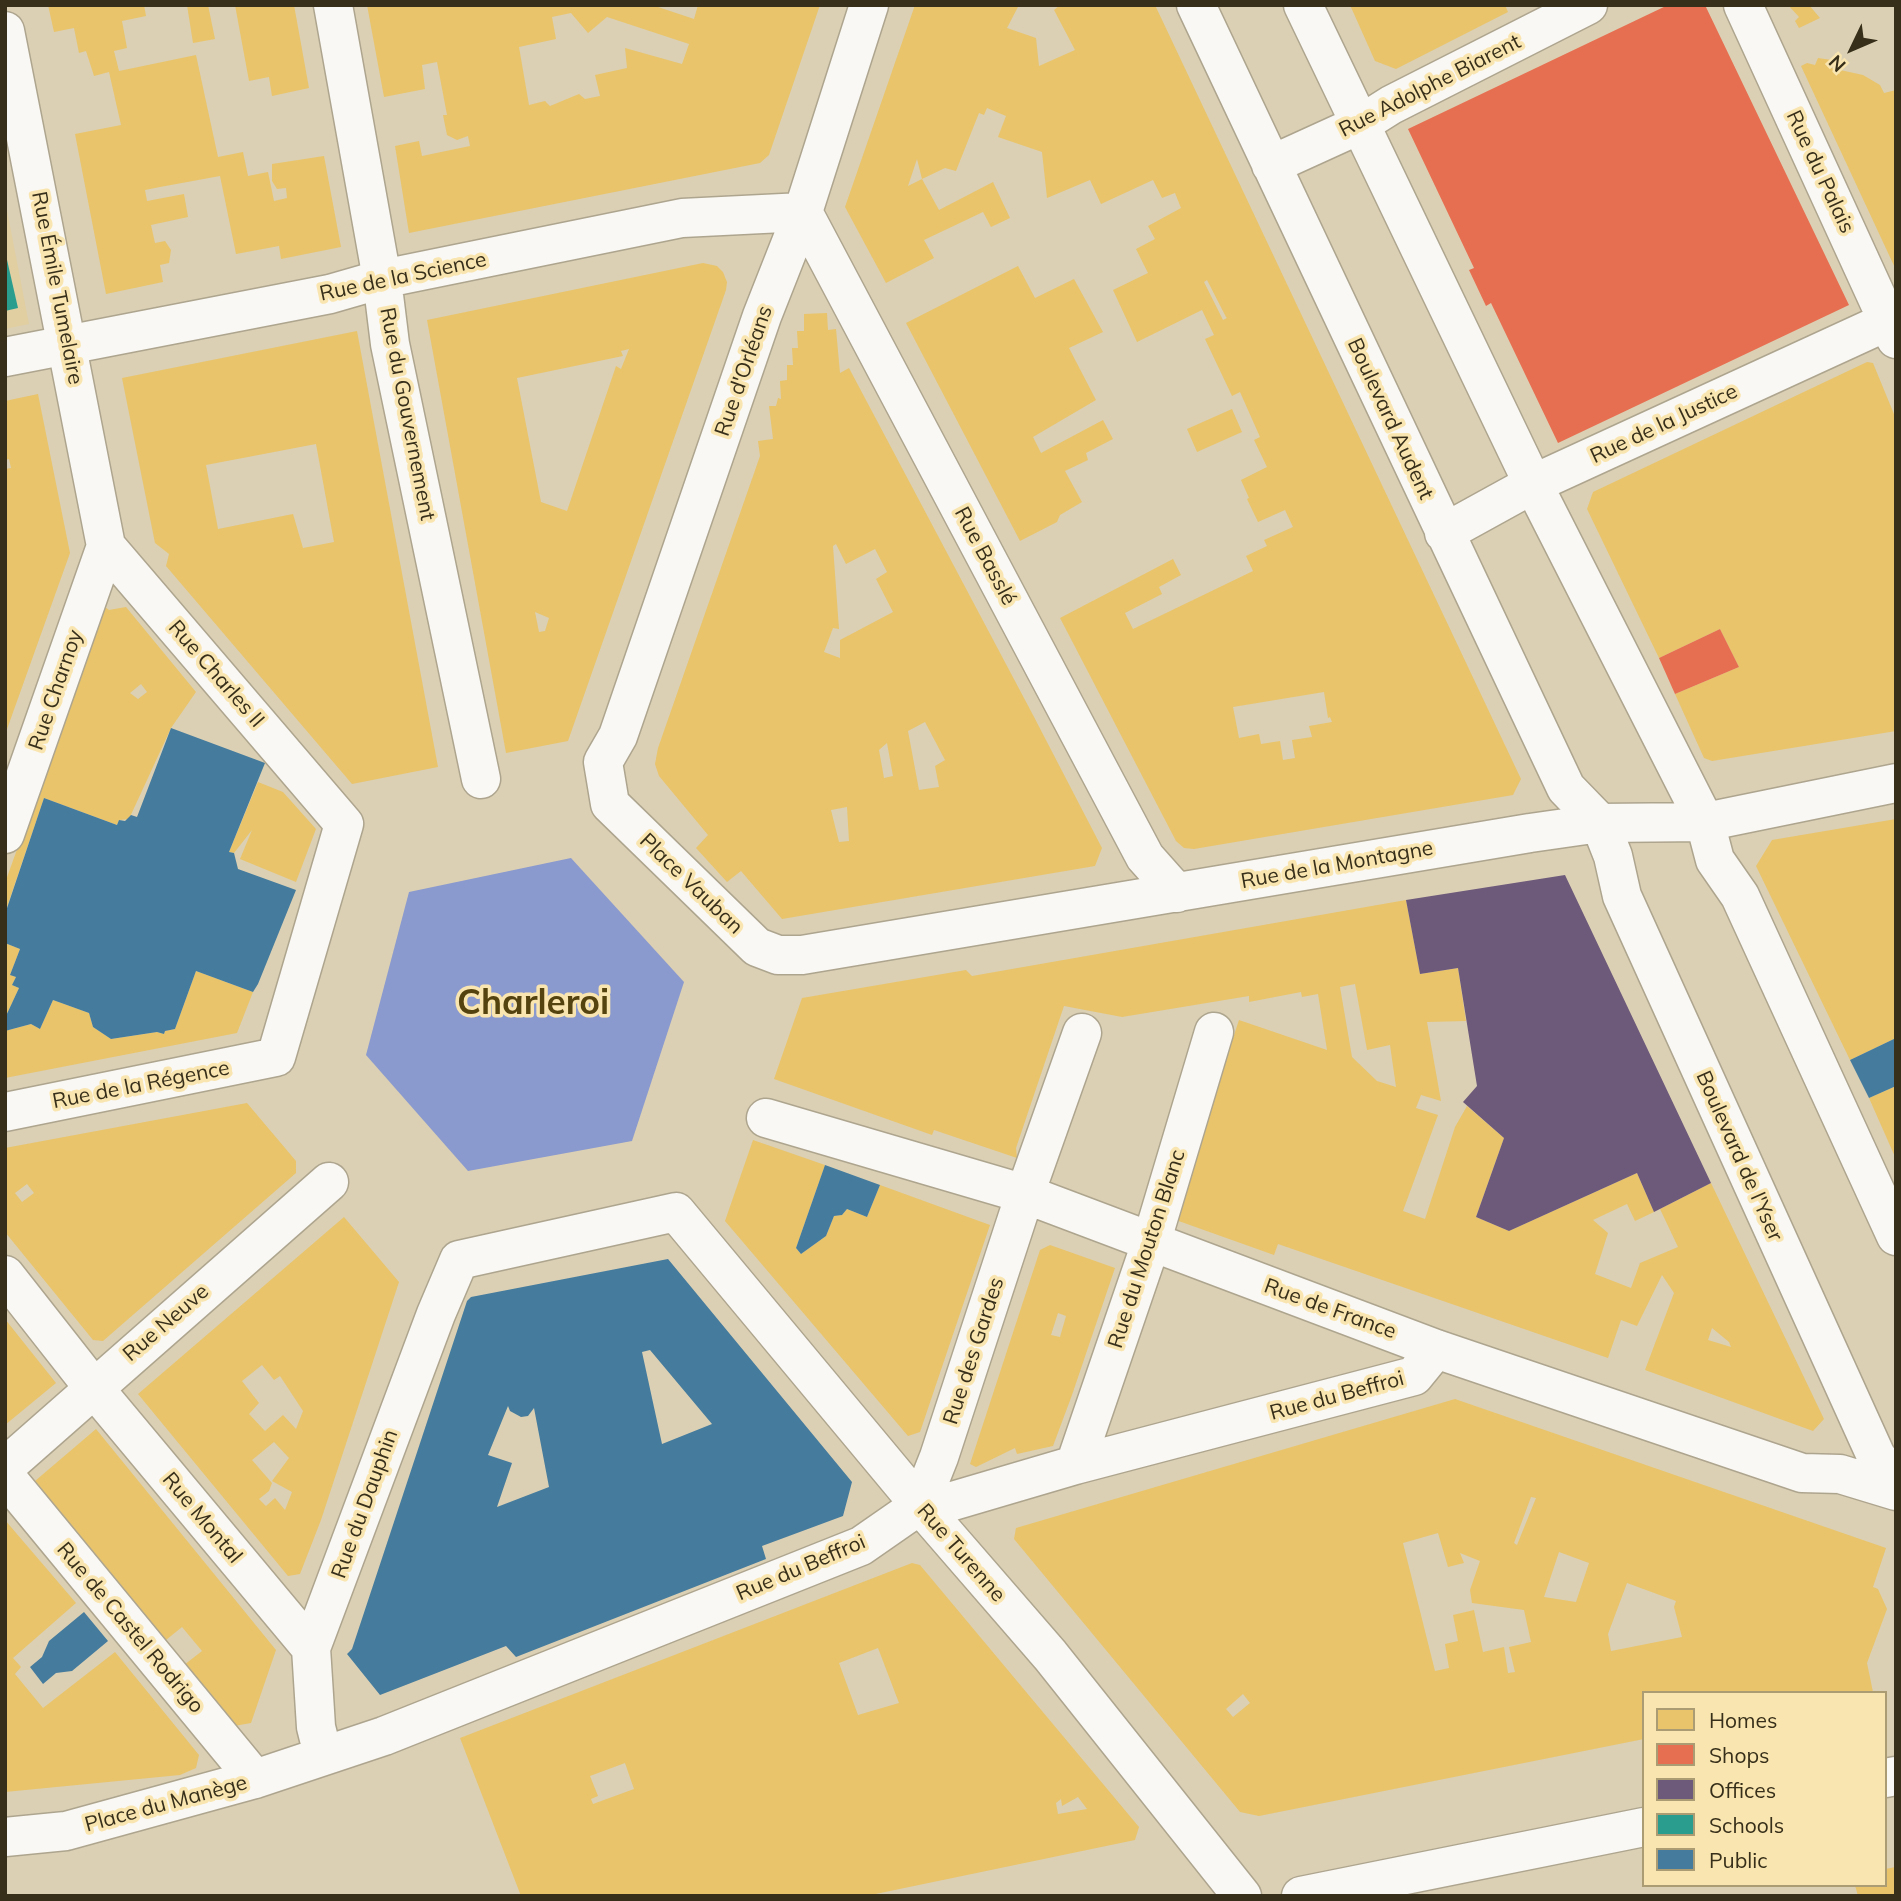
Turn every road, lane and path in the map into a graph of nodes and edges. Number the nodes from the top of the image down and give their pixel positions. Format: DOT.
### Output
graph roads {
  1 [pos="333,5"];
  2 [pos="869,5"];
  3 [pos="1196,5"];
  4 [pos="1303,5"];
  5 [pos="1588,5"];
  6 [pos="1743,5"];
  7 [pos="5,31"];
  8 [pos="1361,124"];
  9 [pos="1272,165"];
  10 [pos="803,212"];
  11 [pos="382,279"];
  12 [pos="1892,330"];
  13 [pos="68,344"];
  14 [pos="5,357"];
  15 [pos="1533,484"];
  16 [pos="1444,533"];
  17 [pos="106,546"];
  18 [pos="481,779"];
  19 [pos="1896,783"];
  20 [pos="610,804"];
  21 [pos="1705,822"];
  22 [pos="1600,823"];
  23 [pos="5,834"];
  24 [pos="1177,892"];
  25 [pos="778,955"];
  26 [pos="1214,1032"];
  27 [pos="1082,1033"];
  28 [pos="276,1057"];
  29 [pos="5,1112"];
  30 [pos="766,1118"];
  31 [pos="329,1182"];
  32 [pos="1025,1194"];
  33 [pos="677,1212"];
  34 [pos="1896,1236"];
  35 [pos="1151,1244"];
  36 [pos="5,1275"];
  37 [pos="1436,1349"];
  38 [pos="93,1387"];
  39 [pos="1075,1465"];
  40 [pos="5,1467"];
  41 [pos="5,1476"];
  42 [pos="1896,1482"];
  43 [pos="1896,1491"];
  44 [pos="919,1506"];
  45 [pos="311,1648"];
  46 [pos="323,1755"];
  47 [pos="255,1779"];
  48 [pos="1642,1827"];
  49 [pos="5,1837"];
  50 [pos="1242,1896"];
  51 [pos="1301,1896"];
  1 -- 11 [label="street, Rue du Gouvernement"];
  2 -- 10 [label="street, Rue d'Orléans"];
  3 -- 9 [label="street, Boulevard Audent"];
  4 -- 8 [label="street"];
  5 -- 8 [label="street, Rue Adolphe Biarent"];
  6 -- 12 [label="street, Rue du Palais"];
  7 -- 13 [label="street, Rue Émile Tumelaire"];
  8 -- 9 [label="street, Rue Adolphe Biarent"];
  8 -- 15 [label="street"];
  9 -- 16 [label="street, Boulevard Audent"];
  10 -- 11 [label="street, Rue de la Science"];
  10 -- 20 [label="street, Rue d'Orléans"];
  10 -- 24 [label="street, Rue Basslé"];
  11 -- 13 [label="street, Rue de la Science"];
  11 -- 18 [label="street, Rue du Gouvernement"];
  12 -- 15 [label="street, Rue de la Justice"];
  13 -- 14 [label="street, Rue de la Science"];
  13 -- 17 [label="street, Rue Émile Tumelaire"];
  15 -- 16 [label="street, Rue de la Justice"];
  15 -- 21 [label="street"];
  16 -- 22 [label="street, Boulevard Audent"];
  17 -- 23 [label="street, Rue Charnoy"];
  17 -- 28 [label="street, Rue Charles II"];
  19 -- 21 [label="street, Rue de la Montagne"];
  20 -- 25 [label="street, Place Vauban"];
  21 -- 22 [label="street, Rue de la Montagne"];
  21 -- 34 [label="street"];
  22 -- 24 [label="street, Rue de la Montagne"];
  22 -- 42 [label="street, Boulevard de l'Yser"];
  24 -- 25 [label="street, Rue de la Montagne"];
  26 -- 35 [label="street, Rue du Mouton Blanc"];
  27 -- 32 [label="street, Rue des Gardes"];
  28 -- 29 [label="street, Rue de la Régence"];
  30 -- 32 [label="street, Rue de France"];
  31 -- 38 [label="street, Rue Neuve"];
  32 -- 35 [label="street, Rue de France"];
  32 -- 44 [label="street, Rue des Gardes"];
  33 -- 44 [label="street, Rue Turenne"];
  33 -- 45 [label="street, Rue du Dauphin"];
  35 -- 37 [label="street, Rue de France"];
  35 -- 39 [label="street, Rue du Mouton Blanc"];
  36 -- 38 [label="street, Rue Montal"];
  37 -- 39 [label="street, Rue du Beffroi"];
  37 -- 43 [label="street, Rue de France"];
  38 -- 40 [label="street, Rue Neuve"];
  38 -- 45 [label="street, Rue Montal"];
  39 -- 44 [label="street, Rue du Beffroi"];
  41 -- 47 [label="street, Rue de Castel Rodrigo"];
  44 -- 46 [label="street, Rue du Beffroi"];
  44 -- 50 [label="street, Rue Turenne"];
  45 -- 46 [label="street, Rue du Dauphin"];
  46 -- 47 [label="street, Place du Manège"];
  47 -- 49 [label="street, Place du Manège"];
  48 -- 51 [label="street"];
}
